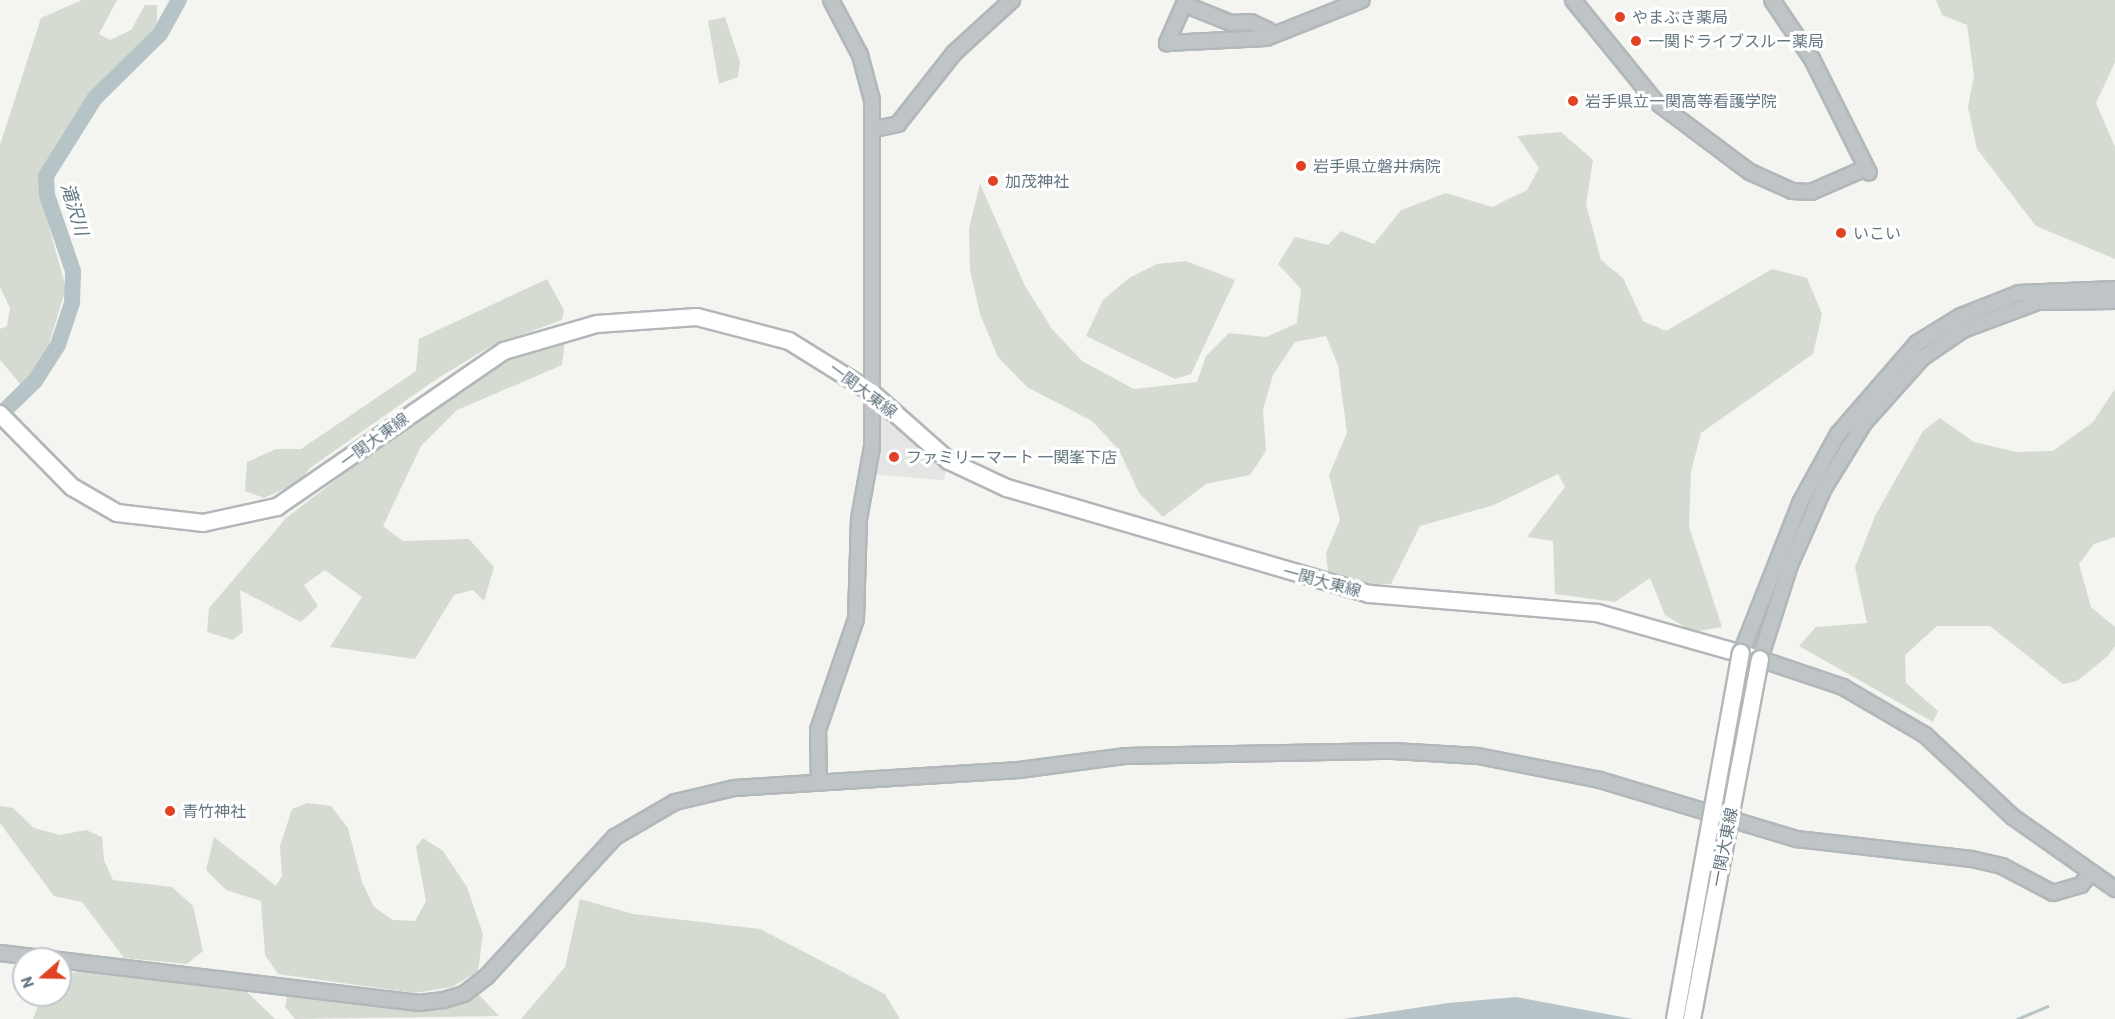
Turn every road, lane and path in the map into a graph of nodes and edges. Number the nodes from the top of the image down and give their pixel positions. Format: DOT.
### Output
graph roads {
  1 [pos="831,0"];
  2 [pos="1012,0"];
  3 [pos="1362,0"];
  4 [pos="1573,0"];
  5 [pos="1772,0"];
  6 [pos="1266,38"];
  7 [pos="875,129"];
  8 [pos="2115,289"];
  9 [pos="2115,301"];
  10 [pos="871,392"];
  11 [pos="0,414"];
  12 [pos="1741,654"];
  13 [pos="1760,659"];
  14 [pos="819,782"];
  15 [pos="2091,872"];
  16 [pos="2115,889"];
  17 [pos="0,953"];
  18 [pos="1675,1019"];
  19 [pos="1692,1019"];
  1 -- 7 [label="street"];
  2 -- 7 [label="street"];
  3 -- 6 [label="street"];
  4 -- 5 [label="street"];
  6 -- 6 [label="street"];
  7 -- 10 [label="street"];
  8 -- 12 [label="street"];
  9 -- 13 [label="street"];
  10 -- 11 [label="main road, 一関大東線"];
  10 -- 12 [label="main road, 一関大東線"];
  10 -- 14 [label="street"];
  12 -- 13 [label="main road, 一関大東線"];
  12 -- 18 [label="main road, 一関大東線, bridge"];
  13 -- 15 [label="street"];
  13 -- 19 [label="main road, 一関大東線, bridge"];
  14 -- 15 [label="street"];
  14 -- 17 [label="street"];
  15 -- 16 [label="street"];
}
